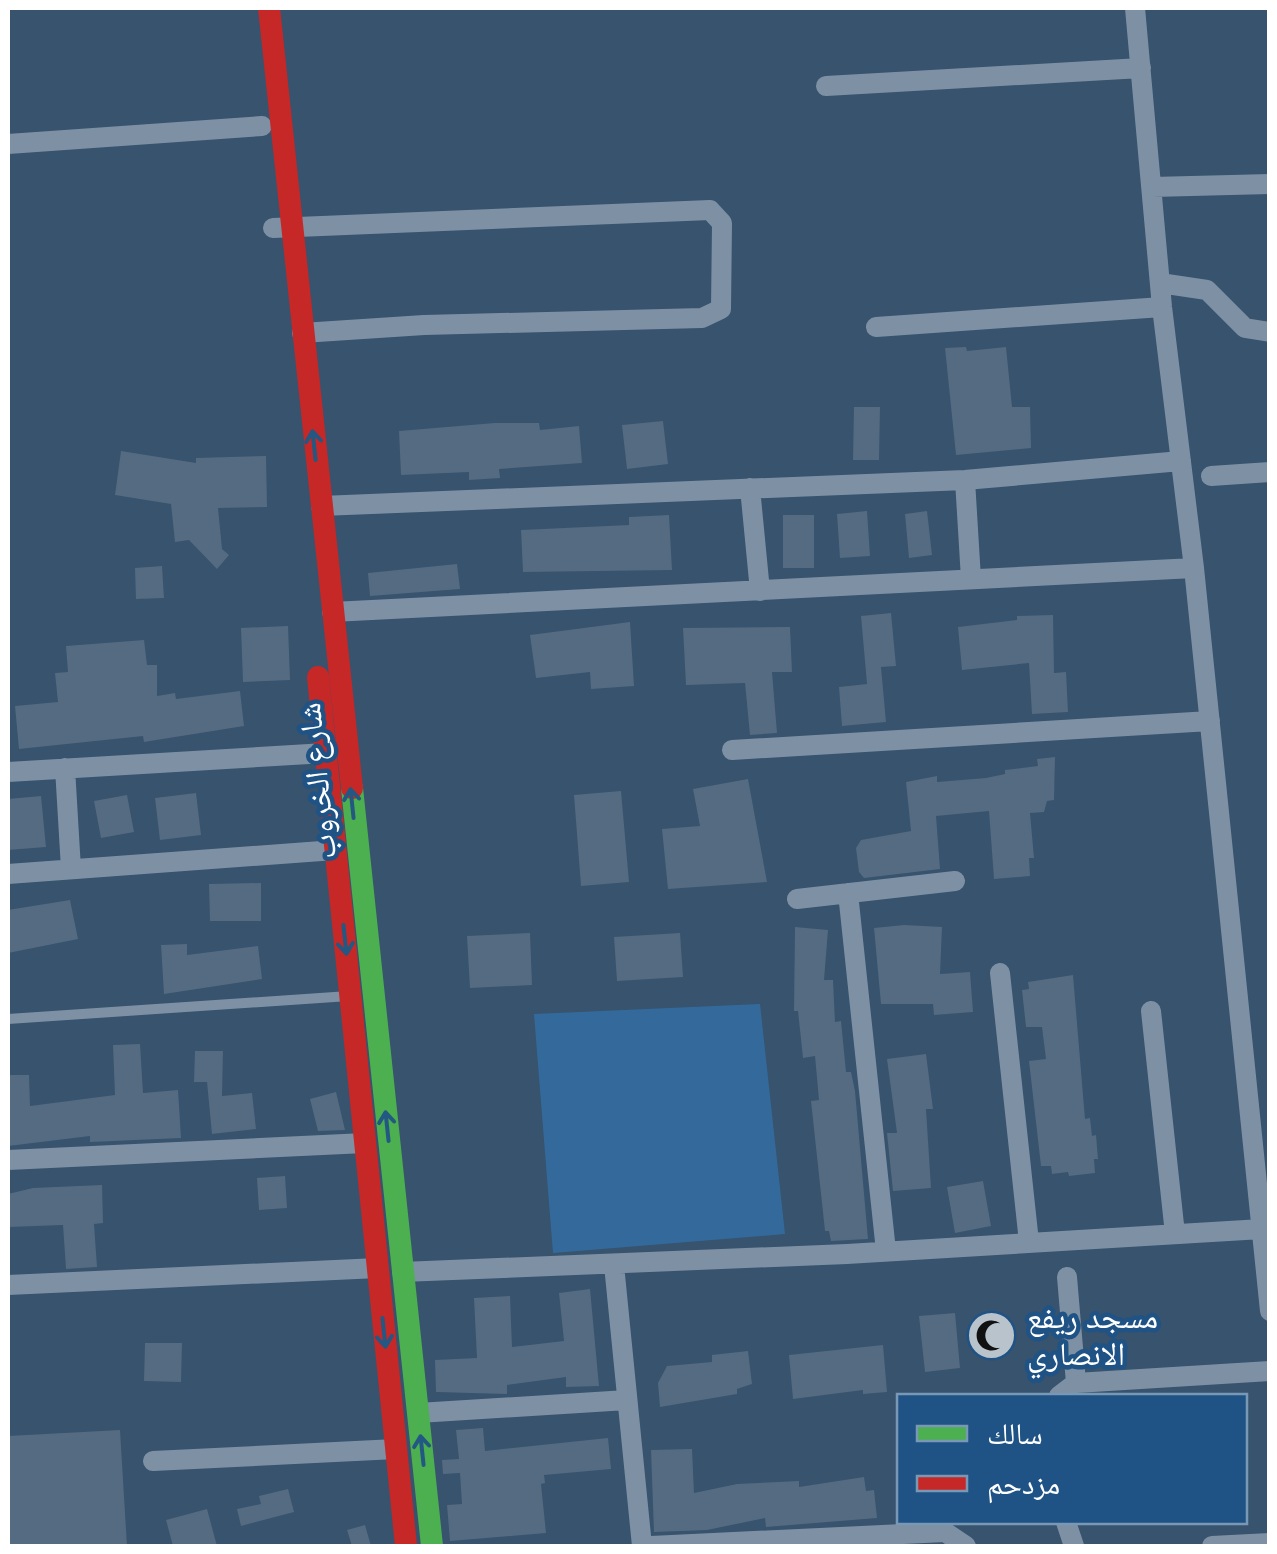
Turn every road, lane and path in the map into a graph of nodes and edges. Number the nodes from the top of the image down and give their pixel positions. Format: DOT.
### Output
graph roads {
  1 [pos="250,8"];
  2 [pos="269,8"];
  3 [pos="1135,8"];
  4 [pos="1141,68"];
  5 [pos="826,86"];
  6 [pos="262,126"];
  7 [pos="8,144"];
  8 [pos="1270,184"];
  9 [pos="1152,188"];
  10 [pos="282,229"];
  11 [pos="1160,283"];
  12 [pos="1162,307"];
  13 [pos="876,327"];
  14 [pos="1270,332"];
  15 [pos="302,333"];
  16 [pos="1181,461"];
  17 [pos="1270,472"];
  18 [pos="1211,476"];
  19 [pos="965,480"];
  20 [pos="750,488"];
  21 [pos="320,506"];
  22 [pos="1194,568"];
  23 [pos="972,579"];
  24 [pos="760,590"];
  25 [pos="332,612"];
  26 [pos="1210,721"];
  27 [pos="732,750"];
  28 [pos="326,752"];
  29 [pos="65,768"];
  30 [pos="8,772"];
  31 [pos="335,850"];
  32 [pos="71,870"];
  33 [pos="8,874"];
  34 [pos="955,881"];
  35 [pos="848,893"];
  36 [pos="797,898"];
  37 [pos="1000,973"];
  38 [pos="350,996"];
  39 [pos="1151,1010"];
  40 [pos="8,1019"];
  41 [pos="365,1143"];
  42 [pos="8,1160"];
  43 [pos="1262,1229"];
  44 [pos="1174,1234"];
  45 [pos="1029,1242"];
  46 [pos="886,1251"];
  47 [pos="614,1264"];
  48 [pos="378,1268"];
  49 [pos="402,1272"];
  50 [pos="1067,1277"];
  51 [pos="8,1285"];
  52 [pos="1270,1312"];
  53 [pos="1270,1371"];
  54 [pos="1076,1383"];
  55 [pos="1062,1394"];
  56 [pos="627,1400"];
  57 [pos="418,1413"];
  58 [pos="396,1449"];
  59 [pos="154,1461"];
  60 [pos="1270,1543"];
  61 [pos="406,1546"];
  62 [pos="432,1546"];
  63 [pos="642,1546"];
  64 [pos="651,1546"];
  65 [pos="966,1546"];
  66 [pos="1212,1546"];
  1 -- 6 [label="main road, شارع الخروب"];
  2 -- 10 [label="main road, شارع الخروب"];
  3 -- 4 [label="street"];
  4 -- 5 [label="street"];
  4 -- 9 [label="street"];
  6 -- 7 [label="street"];
  6 -- 10 [label="main road, شارع الخروب"];
  8 -- 9 [label="street"];
  9 -- 11 [label="street"];
  10 -- 15 [label="main road, شارع الخروب"];
  10 -- 15 [label="street"];
  10 -- 28 [label="main road, شارع الخروب"];
  11 -- 12 [label="street"];
  11 -- 14 [label="street"];
  12 -- 13 [label="street"];
  12 -- 16 [label="street"];
  21 -- 15 [label="main road, شارع الخروب, one-way"];
  16 -- 19 [label="street"];
  16 -- 22 [label="street"];
  17 -- 18 [label="street"];
  19 -- 20 [label="street"];
  19 -- 23 [label="street"];
  20 -- 21 [label="street"];
  20 -- 24 [label="street"];
  21 -- 25 [label="main road, شارع الخروب"];
  22 -- 23 [label="street"];
  22 -- 26 [label="street"];
  23 -- 24 [label="street"];
  24 -- 25 [label="street"];
  49 -- 25 [label="main road, شارع الخروب, one-way"];
  26 -- 27 [label="street"];
  26 -- 43 [label="street"];
  28 -- 29 [label="street"];
  28 -- 31 [label="main road, شارع الخروب"];
  29 -- 30 [label="street"];
  29 -- 32 [label="street"];
  31 -- 32 [label="street"];
  31 -- 38 [label="main road, شارع الخروب, one-way"];
  32 -- 33 [label="street"];
  34 -- 35 [label="street"];
  35 -- 36 [label="street"];
  35 -- 46 [label="street"];
  37 -- 45 [label="street"];
  38 -- 40 [label="lane"];
  38 -- 41 [label="main road, شارع الخروب"];
  39 -- 44 [label="street"];
  41 -- 42 [label="street"];
  41 -- 48 [label="main road, شارع الخروب"];
  43 -- 44 [label="street"];
  43 -- 52 [label="street"];
  44 -- 45 [label="street"];
  45 -- 46 [label="street"];
  46 -- 47 [label="street"];
  47 -- 49 [label="street"];
  47 -- 56 [label="street"];
  48 -- 51 [label="street"];
  48 -- 58 [label="main road, شارع الخروب, one-way"];
  49 -- 57 [label="main road, شارع الخروب"];
  50 -- 54 [label="street"];
  53 -- 54 [label="street"];
  54 -- 55 [label="street"];
  56 -- 57 [label="street"];
  56 -- 63 [label="street"];
  62 -- 57 [label="main road, شارع الخروب, one-way"];
  58 -- 59 [label="street"];
  58 -- 61 [label="main road, شارع الخروب"];
  60 -- 66 [label="street"];
  64 -- 65 [label="street"];
}
